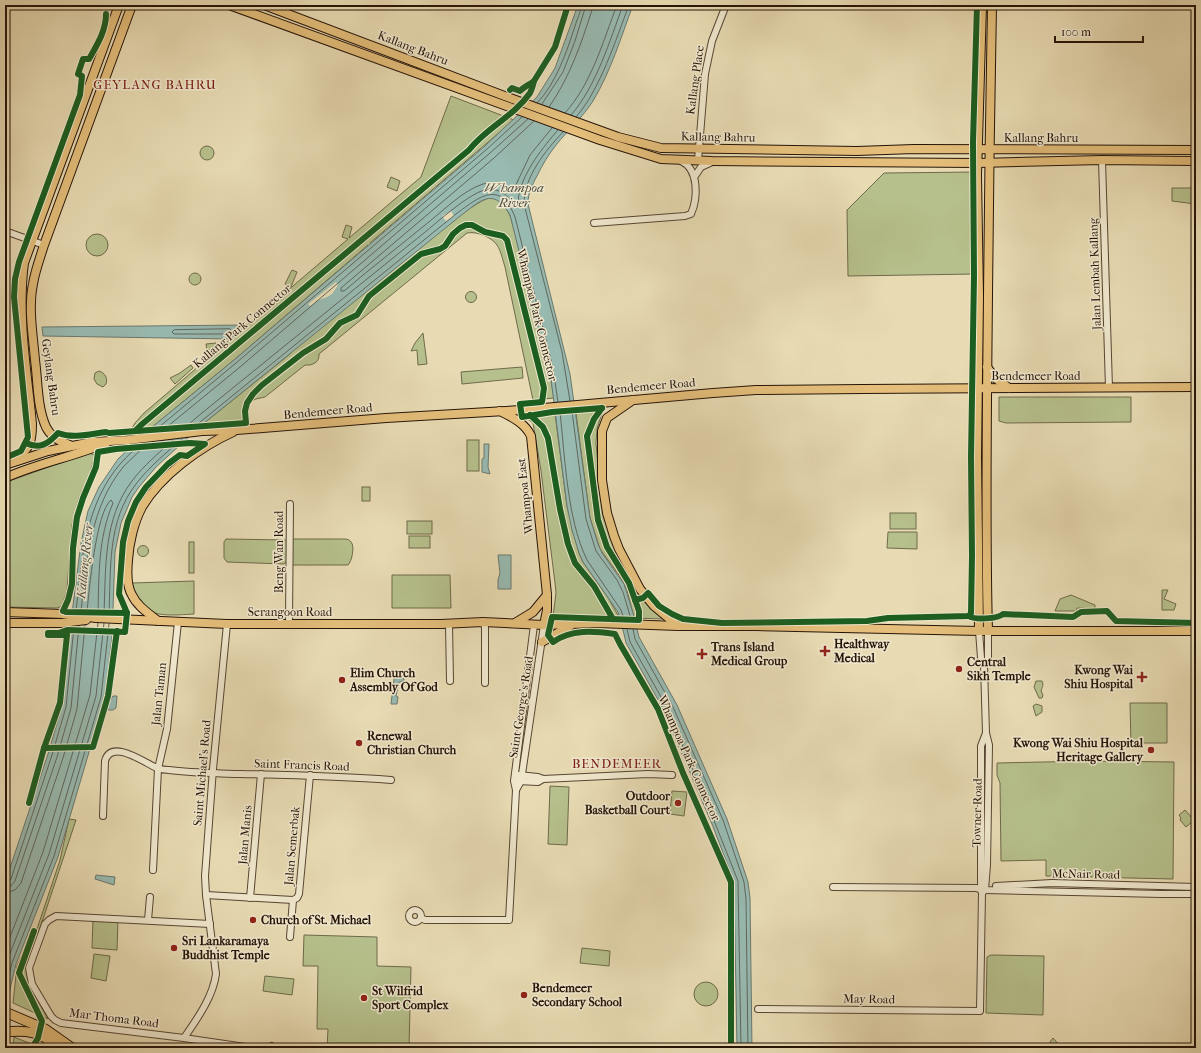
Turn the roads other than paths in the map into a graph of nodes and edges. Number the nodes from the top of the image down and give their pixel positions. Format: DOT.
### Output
graph roads {
  1 [pos="119,5"];
  2 [pos="132,5"];
  3 [pos="229,5"];
  4 [pos="264,5"];
  5 [pos="726,5"];
  6 [pos="982,5"];
  7 [pos="992,5"];
  8 [pos="698,149"];
  9 [pos="978,150"];
  10 [pos="989,150"];
  11 [pos="1196,150"];
  12 [pos="679,160"];
  13 [pos="698,160"];
  14 [pos="1102,160"];
  15 [pos="712,161"];
  16 [pos="1196,161"];
  17 [pos="978,163"];
  18 [pos="989,163"];
  19 [pos="695,176"];
  20 [pos="594,223"];
  21 [pos="5,230"];
  22 [pos="31,240"];
  23 [pos="44,245"];
  24 [pos="987,366"];
  25 [pos="1196,387"];
  26 [pos="978,388"];
  27 [pos="987,388"];
  28 [pos="1009,388"];
  29 [pos="1109,388"];
  30 [pos="633,400"];
  31 [pos="499,411"];
  32 [pos="237,430"];
  33 [pos="110,442"];
  34 [pos="70,446"];
  35 [pos="8,464"];
  36 [pos="5,478"];
  37 [pos="290,504"];
  38 [pos="547,595"];
  39 [pos="5,612"];
  40 [pos="96,618"];
  41 [pos="158,621"];
  42 [pos="5,622"];
  43 [pos="178,622"];
  44 [pos="483,622"];
  45 [pos="289,623"];
  46 [pos="227,624"];
  47 [pos="449,624"];
  48 [pos="514,624"];
  49 [pos="534,625"];
  50 [pos="544,625"];
  51 [pos="572,625"];
  52 [pos="678,626"];
  53 [pos="978,631"];
  54 [pos="988,631"];
  55 [pos="1196,631"];
  56 [pos="542,642"];
  57 [pos="984,665"];
  58 [pos="450,681"];
  59 [pos="485,683"];
  60 [pos="524,764"];
  61 [pos="158,769"];
  62 [pos="213,774"];
  63 [pos="261,774"];
  64 [pos="310,775"];
  65 [pos="672,775"];
  66 [pos="532,776"];
  67 [pos="514,778"];
  68 [pos="522,778"];
  69 [pos="543,779"];
  70 [pos="391,780"];
  71 [pos="516,790"];
  72 [pos="103,816"];
  73 [pos="153,870"];
  74 [pos="833,887"];
  75 [pos="1196,887"];
  76 [pos="982,889"];
  77 [pos="1196,894"];
  78 [pos="206,895"];
  79 [pos="150,897"];
  80 [pos="250,898"];
  81 [pos="293,900"];
  82 [pos="421,918"];
  83 [pos="148,920"];
  84 [pos="210,924"];
  85 [pos="290,937"];
  86 [pos="758,1009"];
  87 [pos="980,1011"];
  88 [pos="5,1012"];
  89 [pos="5,1032"];
  90 [pos="184,1038"];
  91 [pos="57,1048"];
  92 [pos="72,1048"];
  93 [pos="252,1048"];
  1 -- 22 [label="main road, Geylang Bahru"];
  2 -- 23 [label="main road, Geylang Bahru"];
  3 -- 12 [label="main road, Kallang Bahru"];
  4 -- 8 [label="main road, Kallang Bahru"];
  5 -- 8 [label="street, Kallang Place"];
  6 -- 9 [label="main road"];
  7 -- 10 [label="main road"];
  8 -- 9 [label="main road, Kallang Bahru"];
  8 -- 13 [label="street, Kallang Place"];
  9 -- 10 [label="main road, Kallang Bahru"];
  9 -- 17 [label="main road"];
  10 -- 11 [label="main road, Kallang Bahru"];
  10 -- 18 [label="main road"];
  12 -- 13 [label="main road, Kallang Bahru"];
  12 -- 19 [label="street, Kallang Bahru"];
  13 -- 15 [label="main road, Kallang Bahru"];
  14 -- 16 [label="main road, Kallang Bahru"];
  14 -- 18 [label="main road, Kallang Bahru"];
  14 -- 29 [label="street, Jalan Lembah Kallang"];
  15 -- 17 [label="main road, Kallang Bahru"];
  15 -- 19 [label="street, Kallang Bahru"];
  17 -- 18 [label="main road, Kallang Bahru"];
  17 -- 26 [label="main road"];
  18 -- 24 [label="main road"];
  19 -- 20 [label="street"];
  21 -- 22 [label="street"];
  22 -- 23 [label="street"];
  22 -- 35 [label="main road, Geylang Bahru"];
  23 -- 34 [label="main road, Geylang Bahru"];
  24 -- 27 [label="main road"];
  24 -- 28 [label="main road"];
  25 -- 29 [label="main road, Bendemeer Road"];
  26 -- 27 [label="main road, Bendemeer Road"];
  26 -- 30 [label="main road, Bendemeer Road"];
  26 -- 53 [label="main road"];
  27 -- 28 [label="main road, Bendemeer Road"];
  27 -- 54 [label="main road"];
  28 -- 29 [label="main road, Bendemeer Road"];
  30 -- 31 [label="main road, Bendemeer Road"];
  30 -- 52 [label="main road"];
  31 -- 32 [label="main road, Bendemeer Road"];
  31 -- 38 [label="main road, Whampoa East"];
  32 -- 33 [label="main road, Bendemeer Road"];
  32 -- 41 [label="main road"];
  33 -- 34 [label="main road, Bendemeer Road"];
  33 -- 36 [label="main road, Bendemeer Road"];
  34 -- 35 [label="main road, Bendemeer Road"];
  37 -- 45 [label="street, Beng Wan Road"];
  38 -- 48 [label="main road"];
  38 -- 50 [label="main road, Whampoa East"];
  39 -- 40 [label="main road, Serangoon Road"];
  40 -- 41 [label="main road, Serangoon Road"];
  40 -- 42 [label="main road, Serangoon Road"];
  41 -- 43 [label="main road, Serangoon Road"];
  43 -- 46 [label="main road, Serangoon Road"];
  43 -- 61 [label="street, Jalan Taman"];
  44 -- 47 [label="main road, Serangoon Road"];
  44 -- 48 [label="main road, Serangoon Road"];
  44 -- 59 [label="street"];
  45 -- 46 [label="main road, Serangoon Road"];
  45 -- 47 [label="main road, Serangoon Road"];
  46 -- 62 [label="street, Saint Michael's Road"];
  47 -- 58 [label="street"];
  48 -- 49 [label="main road, Serangoon Road"];
  49 -- 50 [label="main road, Serangoon Road"];
  49 -- 67 [label="street, Saint George's Road"];
  50 -- 51 [label="main road, Serangoon Road"];
  50 -- 56 [label="street, Saint George's Road"];
  51 -- 52 [label="main road, Serangoon Road"];
  51 -- 56 [label="main road"];
  52 -- 53 [label="main road, Serangoon Road"];
  53 -- 54 [label="main road, Serangoon Road"];
  53 -- 57 [label="street, Towner Road"];
  54 -- 55 [label="main road, Serangoon Road"];
  54 -- 57 [label="street, Towner Road"];
  56 -- 60 [label="street, Saint George's Road"];
  57 -- 76 [label="street, Towner Road"];
  60 -- 66 [label="street"];
  60 -- 68 [label="street, Saint George's Road"];
  61 -- 62 [label="street"];
  61 -- 72 [label="street"];
  61 -- 73 [label="street, Jalan Taman"];
  62 -- 63 [label="street, Saint Francis Road"];
  62 -- 78 [label="street, Saint Michael's Road"];
  63 -- 64 [label="street, Saint Francis Road"];
  63 -- 80 [label="street, Jalan Manis"];
  64 -- 70 [label="street, Saint Francis Road"];
  64 -- 81 [label="street, Jalan Semerbak"];
  65 -- 69 [label="street"];
  66 -- 68 [label="street"];
  66 -- 69 [label="street"];
  67 -- 68 [label="street"];
  67 -- 71 [label="street, Saint George's Road"];
  68 -- 69 [label="street"];
  68 -- 71 [label="street, Saint George's Road"];
  71 -- 82 [label="street, Saint George's Road"];
  74 -- 76 [label="street, McNair Road"];
  75 -- 76 [label="street, McNair Road"];
  76 -- 77 [label="street, McNair Road"];
  76 -- 87 [label="street, Towner Road"];
  78 -- 80 [label="street, Jalan Semerbak"];
  78 -- 84 [label="street, Saint Michael's Road"];
  79 -- 83 [label="street"];
  80 -- 81 [label="street, Jalan Semerbak"];
  81 -- 85 [label="street"];
  83 -- 84 [label="street"];
  83 -- 90 [label="street, Mar Thoma Road"];
  84 -- 90 [label="street, Saint Michael's Road"];
  86 -- 87 [label="street, May Road"];
  88 -- 92 [label="highway"];
  89 -- 91 [label="highway"];
  90 -- 93 [label="street, Mar Thoma Road"];
}
